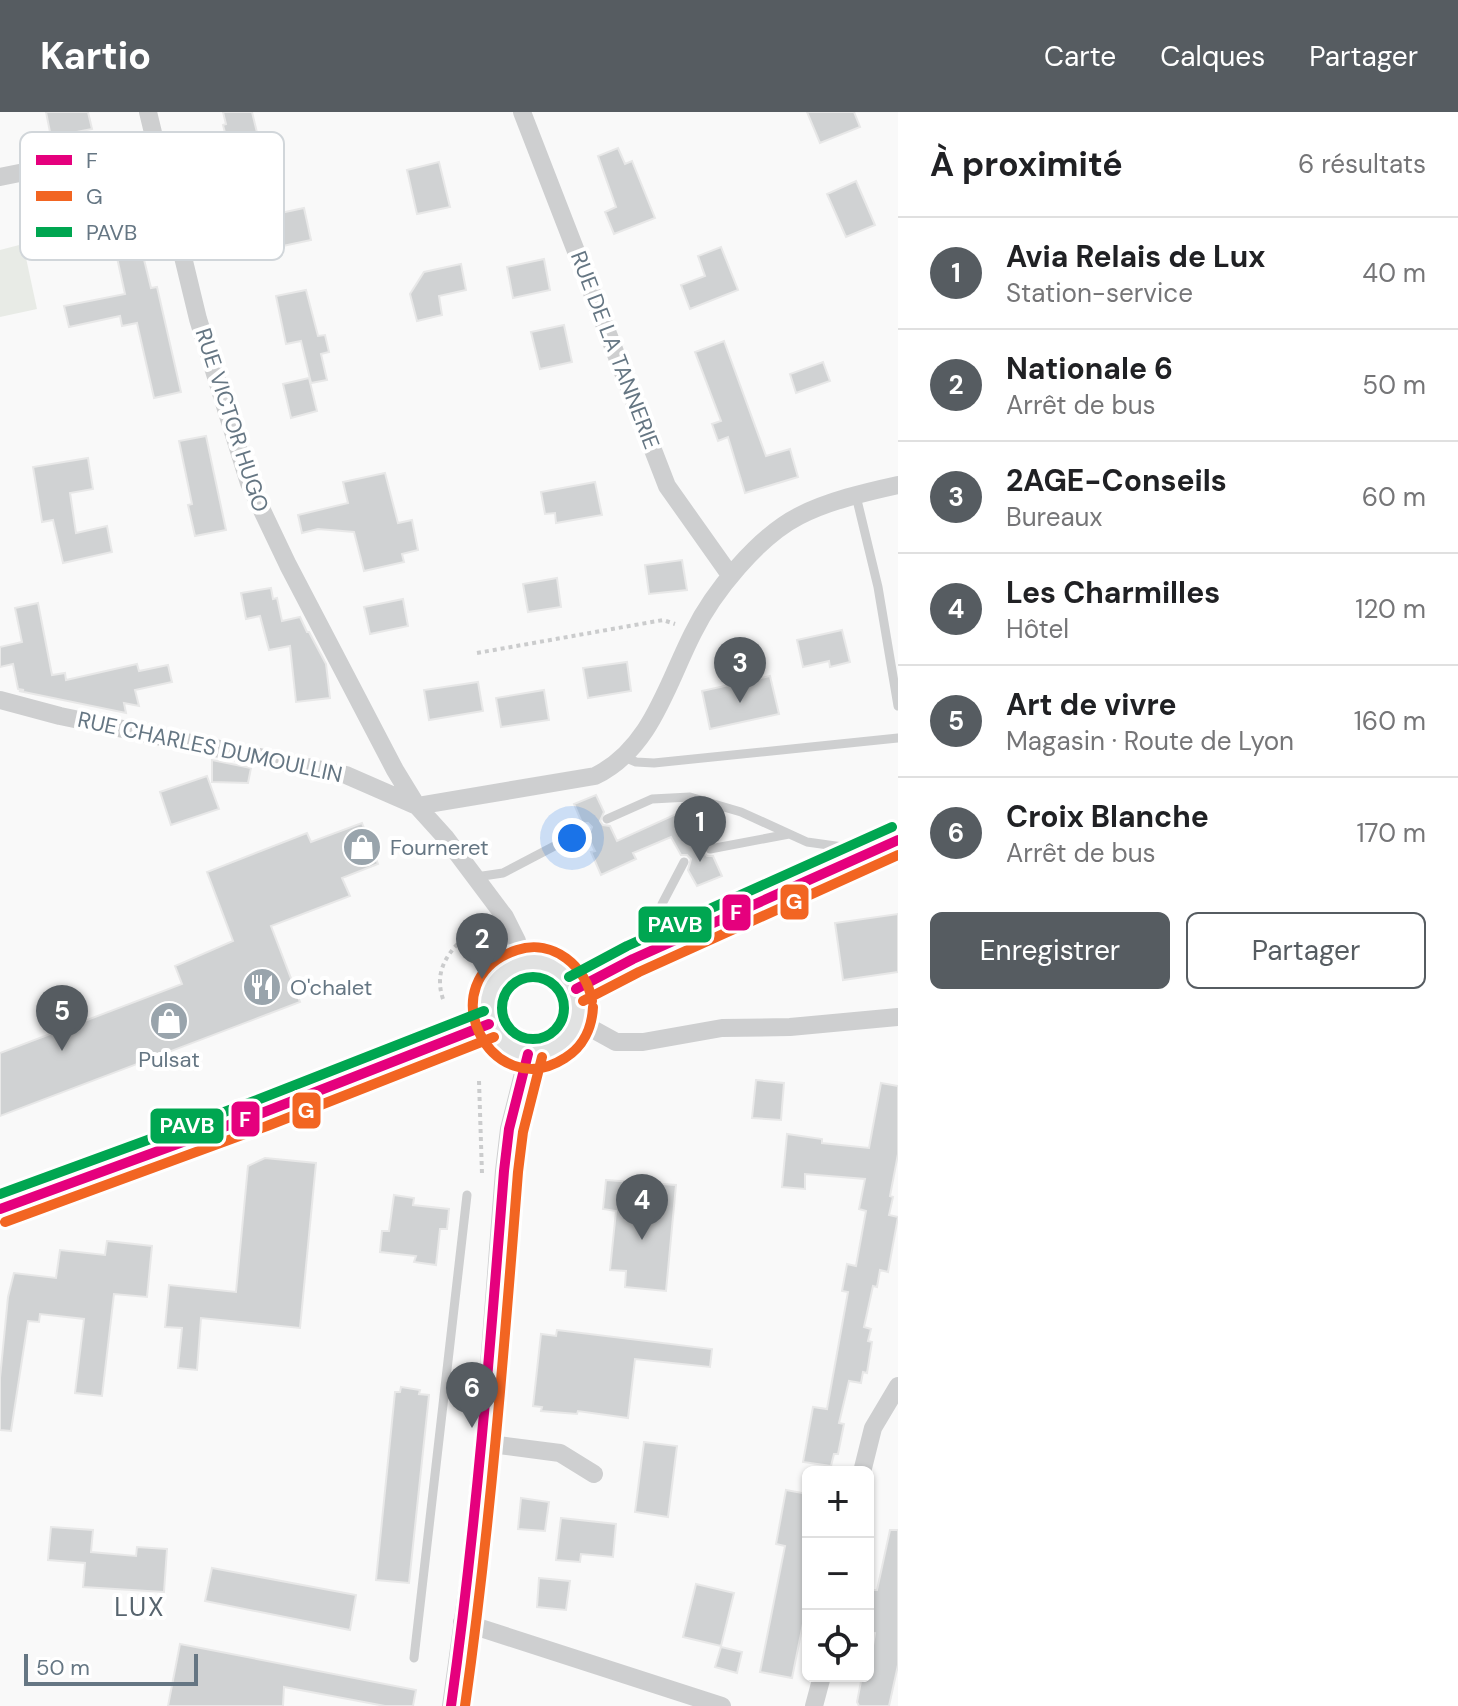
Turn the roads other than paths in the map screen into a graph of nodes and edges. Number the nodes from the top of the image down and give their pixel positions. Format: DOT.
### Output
graph roads {
  1 [pos="148,112"];
  2 [pos="522,112"];
  3 [pos="152,132"];
  4 [pos="20,173"];
  5 [pos="0,177"];
  6 [pos="183,260"];
  7 [pos="898,485"];
  8 [pos="858,496"];
  9 [pos="730,575"];
  10 [pos="0,700"];
  11 [pos="898,706"];
  12 [pos="898,738"];
  13 [pos="624,757"];
  14 [pos="417,806"];
  15 [pos="607,819"];
  16 [pos="585,830"];
  17 [pos="789,834"];
  18 [pos="885,846"];
  19 [pos="710,849"];
  20 [pos="684,862"];
  21 [pos="476,877"];
  22 [pos="666,944"];
  23 [pos="521,962"];
  24 [pos="576,989"];
  25 [pos="898,1017"];
  26 [pos="578,1021"];
  27 [pos="489,1024"];
  28 [pos="528,1054"];
  29 [pos="467,1195"];
  30 [pos="0,1209"];
  31 [pos="898,1386"];
  32 [pos="483,1443"];
  33 [pos="864,1466"];
  34 [pos="594,1474"];
  35 [pos="462,1622"];
  36 [pos="414,1658"];
  37 [pos="820,1682"];
  38 [pos="718,1705"];
  39 [pos="451,1706"];
  40 [pos="814,1706"];
  1 -- 3 [label="street, RUE VICTOR HUGO"];
  2 -- 9 [label="street, RUE DE LA TANNERIE"];
  4 -- 5 [label="street"];
  6 -- 14 [label="street, RUE VICTOR HUGO"];
  7 -- 8 [label="street"];
  8 -- 9 [label="street"];
  8 -- 11 [label="lane"];
  9 -- 13 [label="street"];
  10 -- 14 [label="street, RUE CHARLES DUMOULLIN"];
  12 -- 13 [label="lane"];
  13 -- 14 [label="street"];
  14 -- 21 [label="street, RUE CHARLES DUMOULLIN"];
  15 -- 17 [label="lane"];
  16 -- 21 [label="lane"];
  17 -- 18 [label="lane"];
  17 -- 19 [label="lane"];
  18 -- 22 [label="main road"];
  20 -- 22 [label="lane"];
  21 -- 23 [label="street, RUE CHARLES DUMOULLIN"];
  22 -- 24 [label="main road"];
  23 -- 24 [label="main road"];
  23 -- 27 [label="main road"];
  24 -- 26 [label="main road"];
  25 -- 26 [label="street"];
  26 -- 28 [label="main road"];
  27 -- 28 [label="main road"];
  27 -- 30 [label="main road"];
  28 -- 32 [label="street"];
  29 -- 36 [label="lane"];
  31 -- 33 [label="street"];
  32 -- 34 [label="street"];
  32 -- 35 [label="street"];
  35 -- 38 [label="street"];
  35 -- 39 [label="street"];
  37 -- 40 [label="street"];
}
